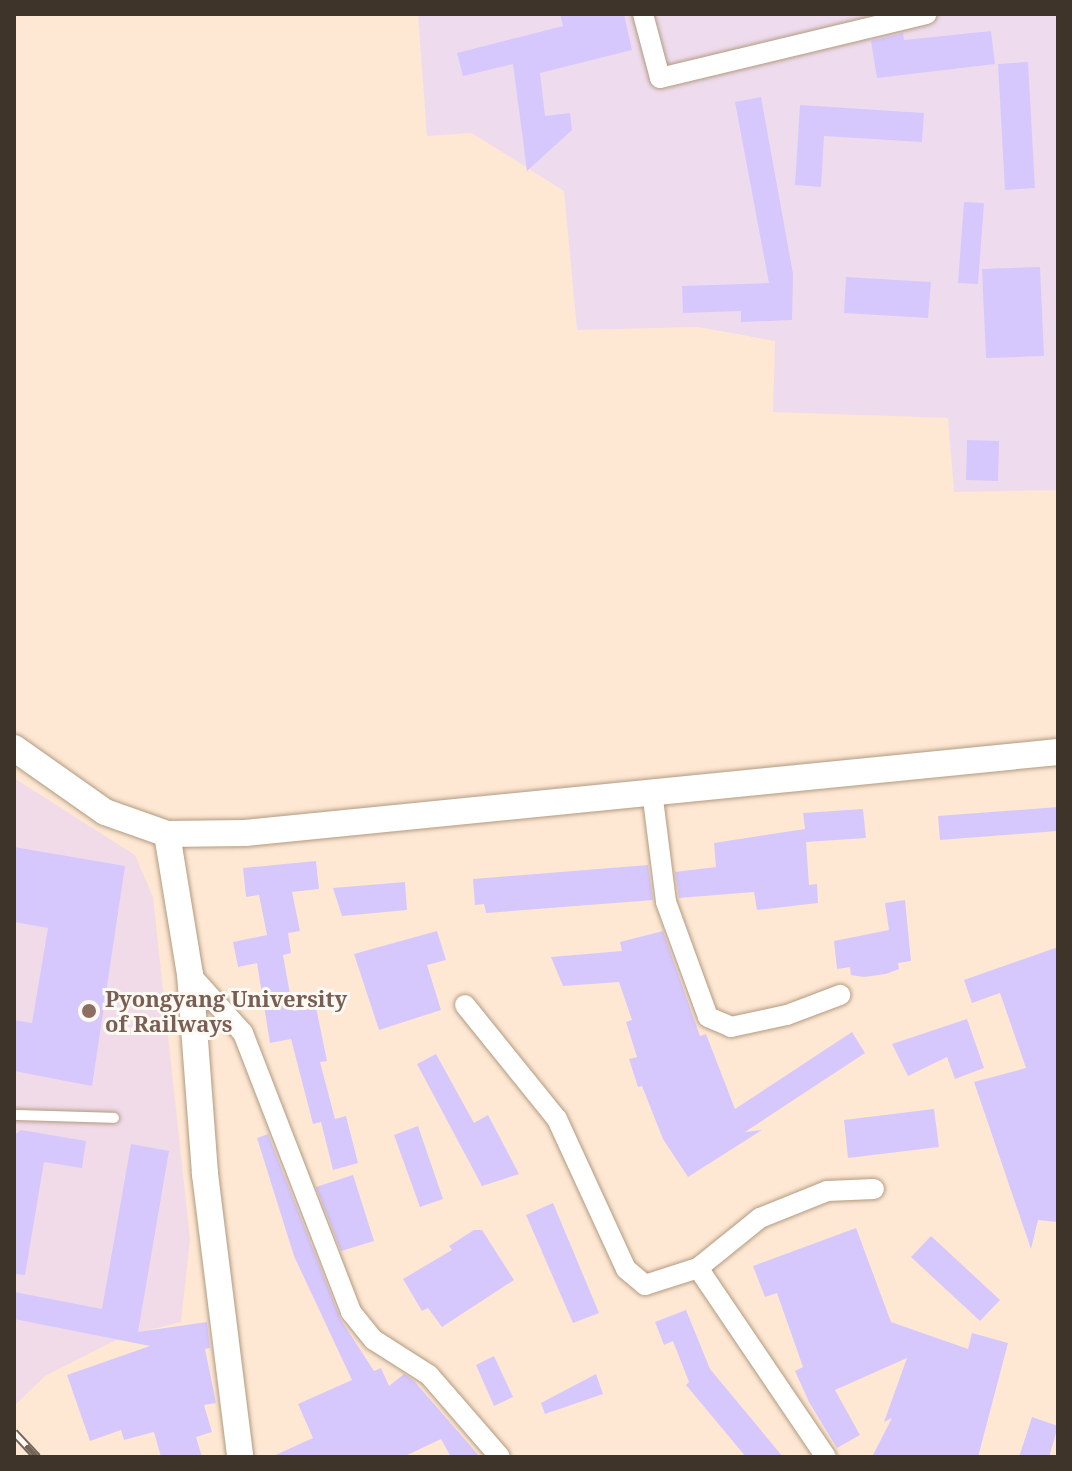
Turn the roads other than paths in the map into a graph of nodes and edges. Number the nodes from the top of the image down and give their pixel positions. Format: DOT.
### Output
graph roads {
  1 [pos="643,14"];
  2 [pos="926,14"];
  3 [pos="14,748"];
  4 [pos="1058,752"];
  5 [pos="652,791"];
  6 [pos="167,834"];
  7 [pos="190,974"];
  8 [pos="840,995"];
  9 [pos="465,1005"];
  10 [pos="14,1115"];
  11 [pos="114,1118"];
  12 [pos="874,1189"];
  13 [pos="698,1268"];
  14 [pos="240,1457"];
  15 [pos="500,1457"];
  16 [pos="826,1457"];
  1 -- 2 [label="street"];
  3 -- 6 [label="street"];
  4 -- 5 [label="street"];
  5 -- 6 [label="street"];
  5 -- 8 [label="street"];
  6 -- 7 [label="street"];
  7 -- 14 [label="street"];
  7 -- 15 [label="street"];
  9 -- 13 [label="street"];
  10 -- 11 [label="lane"];
  12 -- 13 [label="street"];
  13 -- 16 [label="street"];
}
